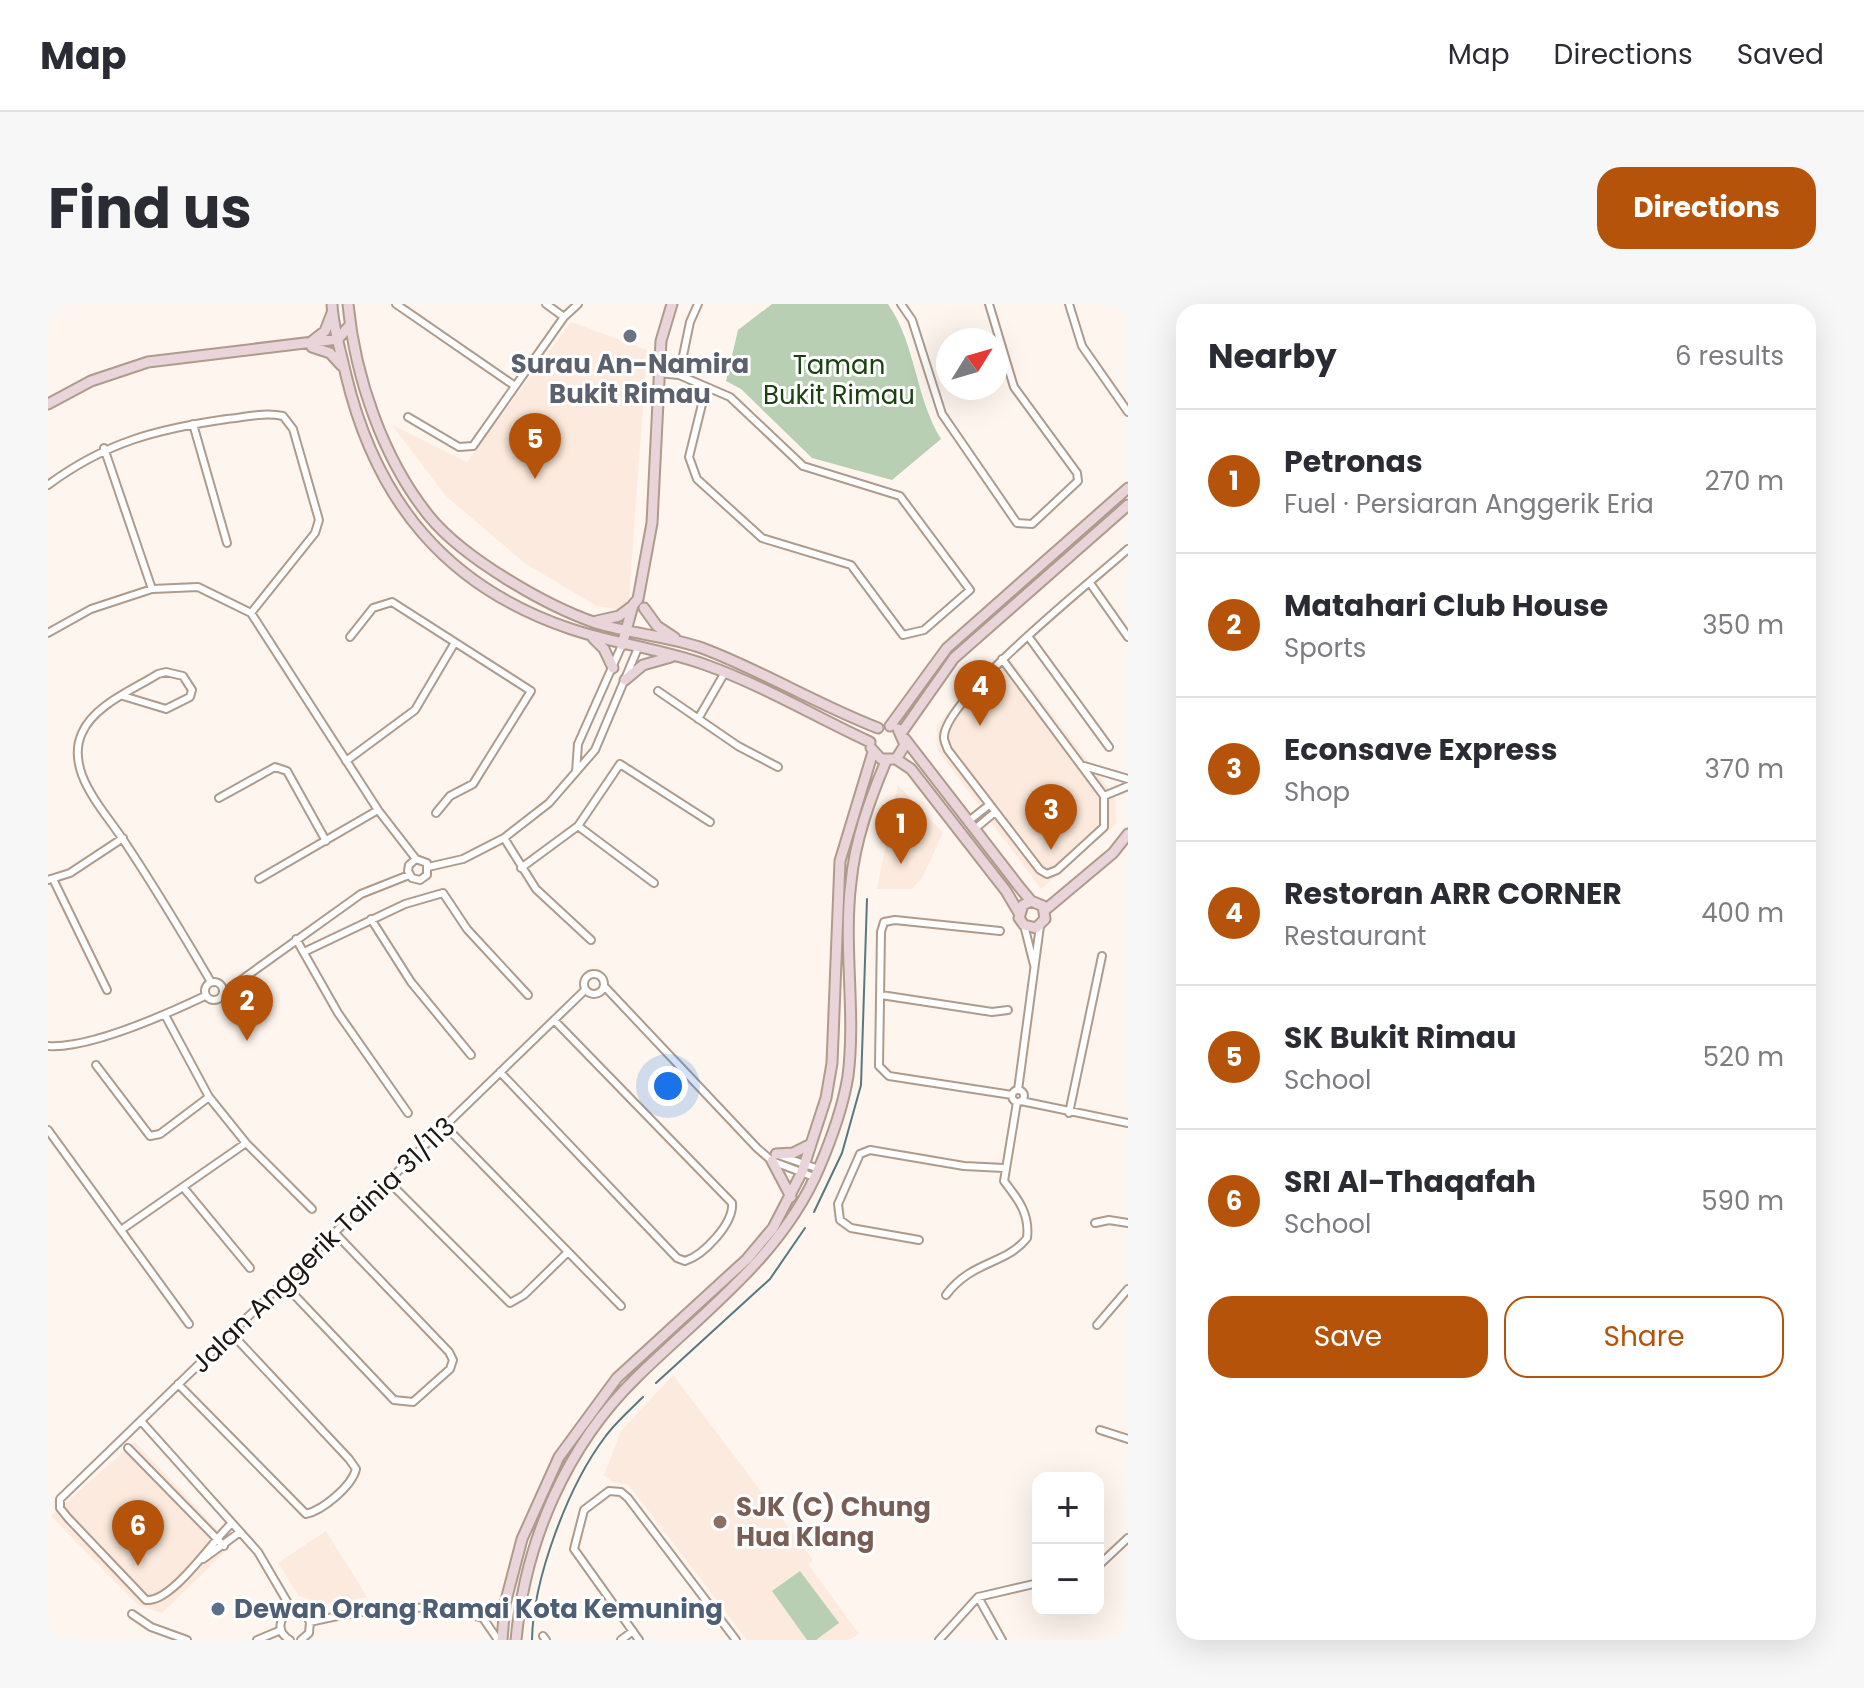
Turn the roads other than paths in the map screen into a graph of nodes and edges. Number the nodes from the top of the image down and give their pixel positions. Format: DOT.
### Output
graph roads {
  1 [pos="348,304"];
  2 [pos="396,304"];
  3 [pos="546,304"];
  4 [pos="578,304"];
  5 [pos="672,304"];
  6 [pos="698,304"];
  7 [pos="901,304"];
  8 [pos="989,304"];
  9 [pos="1069,304"];
  10 [pos="332,308"];
  11 [pos="564,317"];
  12 [pos="350,325"];
  13 [pos="338,339"];
  14 [pos="305,345"];
  15 [pos="658,373"];
  16 [pos="346,374"];
  17 [pos="679,375"];
  18 [pos="515,386"];
  19 [pos="706,388"];
  20 [pos="48,404"];
  21 [pos="1128,412"];
  22 [pos="408,417"];
  23 [pos="193,424"];
  24 [pos="104,448"];
  25 [pos="48,485"];
  26 [pos="1128,488"];
  27 [pos="1128,505"];
  28 [pos="227,543"];
  29 [pos="1128,549"];
  30 [pos="1090,583"];
  31 [pos="152,589"];
  32 [pos="638,604"];
  33 [pos="251,613"];
  34 [pos="594,622"];
  35 [pos="626,631"];
  36 [pos="48,632"];
  37 [pos="588,634"];
  38 [pos="640,634"];
  39 [pos="1028,636"];
  40 [pos="350,637"];
  41 [pos="1128,637"];
  42 [pos="684,642"];
  43 [pos="454,644"];
  44 [pos="622,645"];
  45 [pos="638,648"];
  46 [pos="678,655"];
  47 [pos="1002,659"];
  48 [pos="613,668"];
  49 [pos="724,674"];
  50 [pos="625,680"];
  51 [pos="658,691"];
  52 [pos="123,696"];
  53 [pos="698,719"];
  54 [pos="587,724"];
  55 [pos="890,726"];
  56 [pos="878,728"];
  57 [pos="603,730"];
  58 [pos="903,736"];
  59 [pos="872,747"];
  60 [pos="1109,747"];
  61 [pos="891,760"];
  62 [pos="346,761"];
  63 [pos="1084,766"];
  64 [pos="778,767"];
  65 [pos="576,772"];
  66 [pos="1128,779"];
  67 [pos="1128,786"];
  68 [pos="1104,796"];
  69 [pos="219,798"];
  70 [pos="989,805"];
  71 [pos="378,810"];
  72 [pos="995,812"];
  73 [pos="436,813"];
  74 [pos="710,822"];
  75 [pos="973,824"];
  76 [pos="578,826"];
  77 [pos="1128,834"];
  78 [pos="123,838"];
  79 [pos="504,838"];
  80 [pos="326,841"];
  81 [pos="416,859"];
  82 [pos="428,867"];
  83 [pos="521,868"];
  84 [pos="409,875"];
  85 [pos="259,879"];
  86 [pos="50,880"];
  87 [pos="654,883"];
  88 [pos="1039,904"];
  89 [pos="1019,913"];
  90 [pos="371,919"];
  91 [pos="1024,925"];
  92 [pos="1040,926"];
  93 [pos="1000,931"];
  94 [pos="296,939"];
  95 [pos="591,940"];
  96 [pos="304,952"];
  97 [pos="1102,956"];
  98 [pos="1036,976"];
  99 [pos="211,982"];
  100 [pos="605,987"];
  101 [pos="107,990"];
  102 [pos="585,990"];
  103 [pos="223,993"];
  104 [pos="528,995"];
  105 [pos="881,995"];
  106 [pos="205,996"];
  107 [pos="1008,1010"];
  108 [pos="165,1015"];
  109 [pos="554,1020"];
  110 [pos="48,1046"];
  111 [pos="471,1055"];
  112 [pos="96,1065"];
  113 [pos="500,1072"];
  114 [pos="1015,1092"];
  115 [pos="209,1097"];
  116 [pos="1019,1101"];
  117 [pos="408,1113"];
  118 [pos="1069,1113"];
  119 [pos="1128,1123"];
  120 [pos="445,1126"];
  121 [pos="48,1130"];
  122 [pos="246,1143"];
  123 [pos="809,1145"];
  124 [pos="771,1156"];
  125 [pos="804,1168"];
  126 [pos="1004,1168"];
  127 [pos="817,1173"];
  128 [pos="388,1181"];
  129 [pos="183,1187"];
  130 [pos="791,1197"];
  131 [pos="312,1209"];
  132 [pos="1095,1223"];
  133 [pos="1128,1223"];
  134 [pos="121,1230"];
  135 [pos="335,1233"];
  136 [pos="919,1240"];
  137 [pos="568,1252"];
  138 [pos="250,1268"];
  139 [pos="283,1283"];
  140 [pos="1128,1289"];
  141 [pos="946,1295"];
  142 [pos="621,1306"];
  143 [pos="189,1324"];
  144 [pos="1097,1325"];
  145 [pos="231,1333"];
  146 [pos="178,1384"];
  147 [pos="141,1421"];
  148 [pos="131,1430"];
  149 [pos="1100,1430"];
  150 [pos="1128,1439"];
  151 [pos="128,1448"];
  152 [pos="111,1449"];
  153 [pos="232,1523"];
  154 [pos="240,1532"];
  155 [pos="216,1538"];
  156 [pos="1128,1538"];
  157 [pos="224,1546"];
  158 [pos="200,1560"];
  159 [pos="1104,1560"];
  160 [pos="1032,1584"];
  161 [pos="978,1597"];
  162 [pos="505,1604"];
  163 [pos="292,1610"];
  164 [pos="132,1614"];
  165 [pos="483,1618"];
  166 [pos="310,1622"];
  167 [pos="281,1630"];
  168 [pos="633,1631"];
  169 [pos="187,1640"];
  170 [pos="257,1640"];
  171 [pos="290,1640"];
  172 [pos="301,1640"];
  173 [pos="500,1640"];
  174 [pos="516,1640"];
  175 [pos="621,1640"];
  176 [pos="639,1640"];
  177 [pos="736,1640"];
  178 [pos="939,1640"];
  179 [pos="1002,1640"];
  1 -- 12 [label="main road"];
  2 -- 18 [label="street"];
  3 -- 11 [label="street"];
  4 -- 11 [label="street"];
  5 -- 15 [label="main road"];
  6 -- 17 [label="street"];
  7 -- 8 [label="street"];
  9 -- 21 [label="street"];
  10 -- 13 [label="main road"];
  10 -- 14 [label="main road"];
  11 -- 18 [label="street"];
  12 -- 13 [label="main road"];
  12 -- 34 [label="main road"];
  13 -- 14 [label="main road"];
  13 -- 16 [label="main road"];
  14 -- 16 [label="main road"];
  14 -- 20 [label="main road"];
  15 -- 17 [label="street"];
  15 -- 32 [label="main road"];
  16 -- 37 [label="main road"];
  17 -- 19 [label="street"];
  18 -- 22 [label="street"];
  19 -- 19 [label="street"];
  23 -- 24 [label="street"];
  23 -- 28 [label="street"];
  23 -- 33 [label="street"];
  24 -- 25 [label="street"];
  24 -- 31 [label="street"];
  26 -- 55 [label="main road"];
  27 -- 58 [label="main road"];
  29 -- 30 [label="street"];
  30 -- 39 [label="street"];
  30 -- 41 [label="street"];
  31 -- 33 [label="street"];
  31 -- 36 [label="street"];
  32 -- 34 [label="main road"];
  32 -- 35 [label="main road"];
  32 -- 38 [label="main road"];
  32 -- 42 [label="main road"];
  33 -- 62 [label="street"];
  34 -- 35 [label="main road"];
  35 -- 38 [label="main road"];
  35 -- 44 [label="main road"];
  37 -- 44 [label="main road"];
  37 -- 48 [label="main road"];
  38 -- 42 [label="main road"];
  38 -- 45 [label="main road"];
  39 -- 47 [label="street"];
  39 -- 60 [label="street"];
  40 -- 43 [label="street"];
  42 -- 56 [label="main road"];
  43 -- 62 [label="street"];
  43 -- 73 [label="street"];
  44 -- 45 [label="main road"];
  44 -- 48 [label="street"];
  45 -- 46 [label="main road"];
  45 -- 50 [label="street"];
  46 -- 49 [label="main road"];
  46 -- 50 [label="main road"];
  47 -- 63 [label="street"];
  47 -- 70 [label="street"];
  48 -- 54 [label="street"];
  49 -- 53 [label="street"];
  49 -- 59 [label="main road"];
  50 -- 57 [label="street"];
  51 -- 53 [label="street"];
  52 -- 52 [label="street"];
  52 -- 78 [label="street"];
  53 -- 64 [label="street"];
  54 -- 57 [label="street"];
  54 -- 65 [label="street"];
  55 -- 56 [label="main road"];
  55 -- 58 [label="main road"];
  56 -- 59 [label="main road"];
  57 -- 65 [label="street"];
  58 -- 61 [label="main road"];
  58 -- 75 [label="main road"];
  59 -- 61 [label="main road"];
  59 -- 123 [label="main road"];
  61 -- 89 [label="main road"];
  61 -- 127 [label="main road"];
  62 -- 71 [label="street"];
  63 -- 66 [label="street"];
  63 -- 68 [label="street"];
  65 -- 79 [label="street"];
  67 -- 68 [label="street"];
  68 -- 72 [label="street"];
  69 -- 80 [label="street"];
  70 -- 72 [label="street"];
  70 -- 75 [label="street"];
  71 -- 80 [label="street"];
  71 -- 81 [label="street"];
  72 -- 75 [label="street"];
  74 -- 76 [label="street"];
  75 -- 88 [label="main road"];
  76 -- 83 [label="street"];
  76 -- 87 [label="street"];
  77 -- 88 [label="main road"];
  78 -- 86 [label="street"];
  78 -- 99 [label="street"];
  79 -- 82 [label="street"];
  79 -- 83 [label="street"];
  80 -- 85 [label="street"];
  81 -- 82 [label="street"];
  81 -- 84 [label="street"];
  82 -- 84 [label="street"];
  83 -- 95 [label="street"];
  84 -- 94 [label="street"];
  86 -- 101 [label="street"];
  88 -- 89 [label="main road"];
  88 -- 92 [label="main road"];
  89 -- 91 [label="main road"];
  90 -- 96 [label="street"];
  90 -- 104 [label="street"];
  90 -- 111 [label="street"];
  91 -- 92 [label="main road"];
  91 -- 98 [label="street"];
  92 -- 98 [label="street"];
  93 -- 105 [label="street"];
  94 -- 96 [label="street"];
  94 -- 103 [label="street"];
  96 -- 117 [label="street"];
  97 -- 118 [label="street"];
  98 -- 114 [label="street"];
  99 -- 103 [label="street"];
  99 -- 106 [label="street"];
  100 -- 102 [label="street"];
  100 -- 102 [label="street"];
  100 -- 124 [label="street"];
  102 -- 109 [label="street, Jalan Anggerik Tainia 31/113"];
  103 -- 106 [label="street"];
  105 -- 107 [label="street"];
  105 -- 114 [label="street"];
  106 -- 108 [label="street"];
  108 -- 110 [label="street"];
  108 -- 115 [label="street"];
  109 -- 113 [label="street, Jalan Anggerik Tainia 31/113"];
  109 -- 113 [label="street"];
  112 -- 115 [label="street"];
  113 -- 120 [label="street, Jalan Anggerik Tainia 31/113"];
  114 -- 116 [label="street"];
  115 -- 122 [label="street"];
  116 -- 118 [label="street"];
  116 -- 126 [label="street"];
  118 -- 119 [label="street"];
  120 -- 128 [label="street, Jalan Anggerik Tainia 31/113"];
  120 -- 137 [label="street"];
  121 -- 134 [label="street"];
  122 -- 129 [label="street"];
  122 -- 131 [label="street"];
  123 -- 124 [label="main road"];
  123 -- 125 [label="main road"];
  124 -- 125 [label="street"];
  124 -- 130 [label="main road"];
  125 -- 127 [label="street"];
  125 -- 130 [label="main road"];
  126 -- 136 [label="street"];
  126 -- 141 [label="street"];
  127 -- 174 [label="main road"];
  128 -- 135 [label="street, Jalan Anggerik Tainia 31/113"];
  128 -- 137 [label="street"];
  129 -- 134 [label="street"];
  129 -- 138 [label="street"];
  130 -- 162 [label="main road"];
  132 -- 133 [label="street"];
  134 -- 143 [label="street"];
  135 -- 139 [label="street, Jalan Anggerik Tainia 31/113"];
  135 -- 139 [label="street"];
  137 -- 142 [label="street"];
  139 -- 145 [label="street, Jalan Anggerik Tainia 31/113"];
  140 -- 144 [label="street"];
  145 -- 146 [label="street, Jalan Anggerik Tainia 31/113"];
  145 -- 146 [label="street"];
  146 -- 147 [label="street, Jalan Anggerik Tainia 31/113"];
  147 -- 148 [label="street, Jalan Anggerik Tainia 31/113"];
  147 -- 153 [label="street"];
  148 -- 151 [label="street"];
  148 -- 152 [label="street, Jalan Anggerik Tainia 31/113"];
  149 -- 150 [label="street"];
  151 -- 152 [label="street"];
  151 -- 155 [label="street"];
  152 -- 158 [label="street, Jalan Anggerik Tainia 31/113"];
  153 -- 154 [label="street"];
  153 -- 155 [label="street"];
  154 -- 157 [label="street"];
  154 -- 163 [label="street"];
  155 -- 157 [label="street"];
  155 -- 158 [label="street"];
  156 -- 159 [label="street"];
  157 -- 158 [label="street"];
  160 -- 161 [label="street"];
  161 -- 178 [label="street"];
  161 -- 179 [label="street"];
  162 -- 165 [label="street"];
  162 -- 173 [label="main road"];
  163 -- 166 [label="street"];
  163 -- 167 [label="street"];
  164 -- 169 [label="street"];
  165 -- 166 [label="street"];
  165 -- 173 [label="street"];
  166 -- 172 [label="street"];
  167 -- 170 [label="street"];
  167 -- 171 [label="street"];
  168 -- 175 [label="street"];
  168 -- 176 [label="street"];
  168 -- 177 [label="street"];
}
